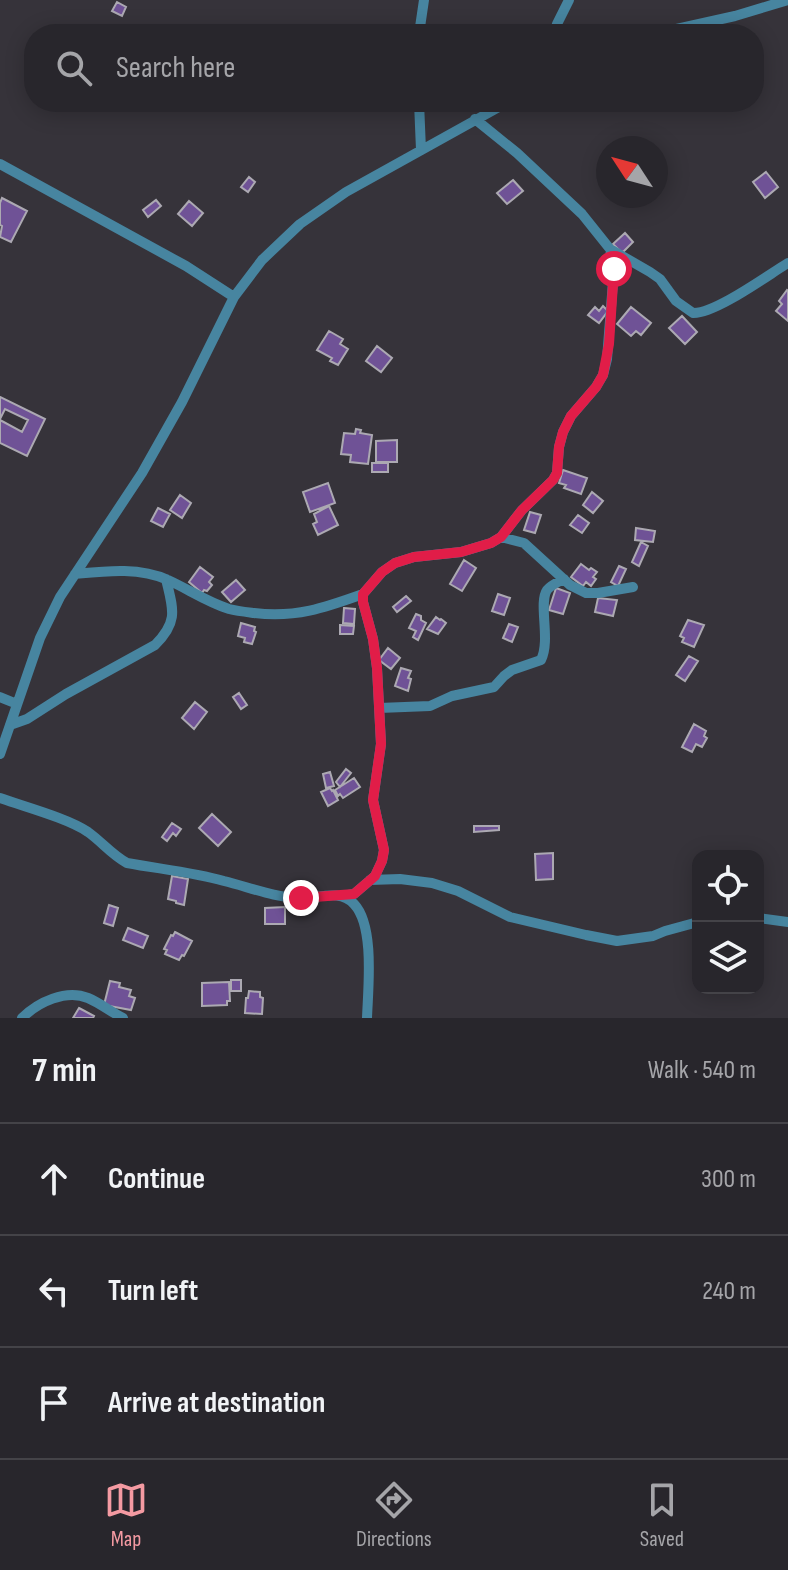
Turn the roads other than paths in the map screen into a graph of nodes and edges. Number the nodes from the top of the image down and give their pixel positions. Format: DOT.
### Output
graph roads {
  1 [pos="424,0"];
  2 [pos="569,0"];
  3 [pos="788,0"];
  4 [pos="420,24"];
  5 [pos="557,24"];
  6 [pos="699,24"];
  7 [pos="419,112"];
  8 [pos="489,112"];
  9 [pos="475,119"];
  10 [pos="421,150"];
  11 [pos="0,164"];
  12 [pos="610,249"];
  13 [pos="788,263"];
  14 [pos="234,297"];
  15 [pos="501,537"];
  16 [pos="75,574"];
  17 [pos="166,579"];
  18 [pos="564,579"];
  19 [pos="633,587"];
  20 [pos="363,594"];
  21 [pos="0,697"];
  22 [pos="17,704"];
  23 [pos="379,708"];
  24 [pos="10,725"];
  25 [pos="0,754"];
  26 [pos="0,798"];
  27 [pos="370,880"];
  28 [pos="342,896"];
  29 [pos="764,919"];
  30 [pos="788,922"];
  31 [pos="692,924"];
  32 [pos="22,1018"];
  33 [pos="123,1018"];
  34 [pos="367,1018"];
  1 -- 4 [label="street"];
  2 -- 5 [label="street"];
  3 -- 6 [label="street"];
  7 -- 10 [label="street"];
  8 -- 9 [label="street"];
  9 -- 10 [label="street"];
  9 -- 12 [label="street"];
  10 -- 14 [label="street"];
  11 -- 14 [label="street"];
  12 -- 13 [label="street"];
  12 -- 15 [label="street"];
  14 -- 16 [label="street"];
  15 -- 18 [label="street"];
  15 -- 20 [label="street"];
  16 -- 17 [label="street"];
  16 -- 22 [label="street"];
  17 -- 20 [label="street"];
  17 -- 24 [label="street"];
  18 -- 19 [label="street"];
  18 -- 23 [label="street"];
  20 -- 23 [label="street"];
  21 -- 22 [label="street"];
  22 -- 24 [label="street"];
  23 -- 27 [label="street"];
  24 -- 25 [label="street"];
  26 -- 28 [label="street"];
  27 -- 28 [label="street"];
  27 -- 31 [label="street"];
  28 -- 34 [label="street"];
  29 -- 30 [label="street"];
  32 -- 33 [label="street"];
}
